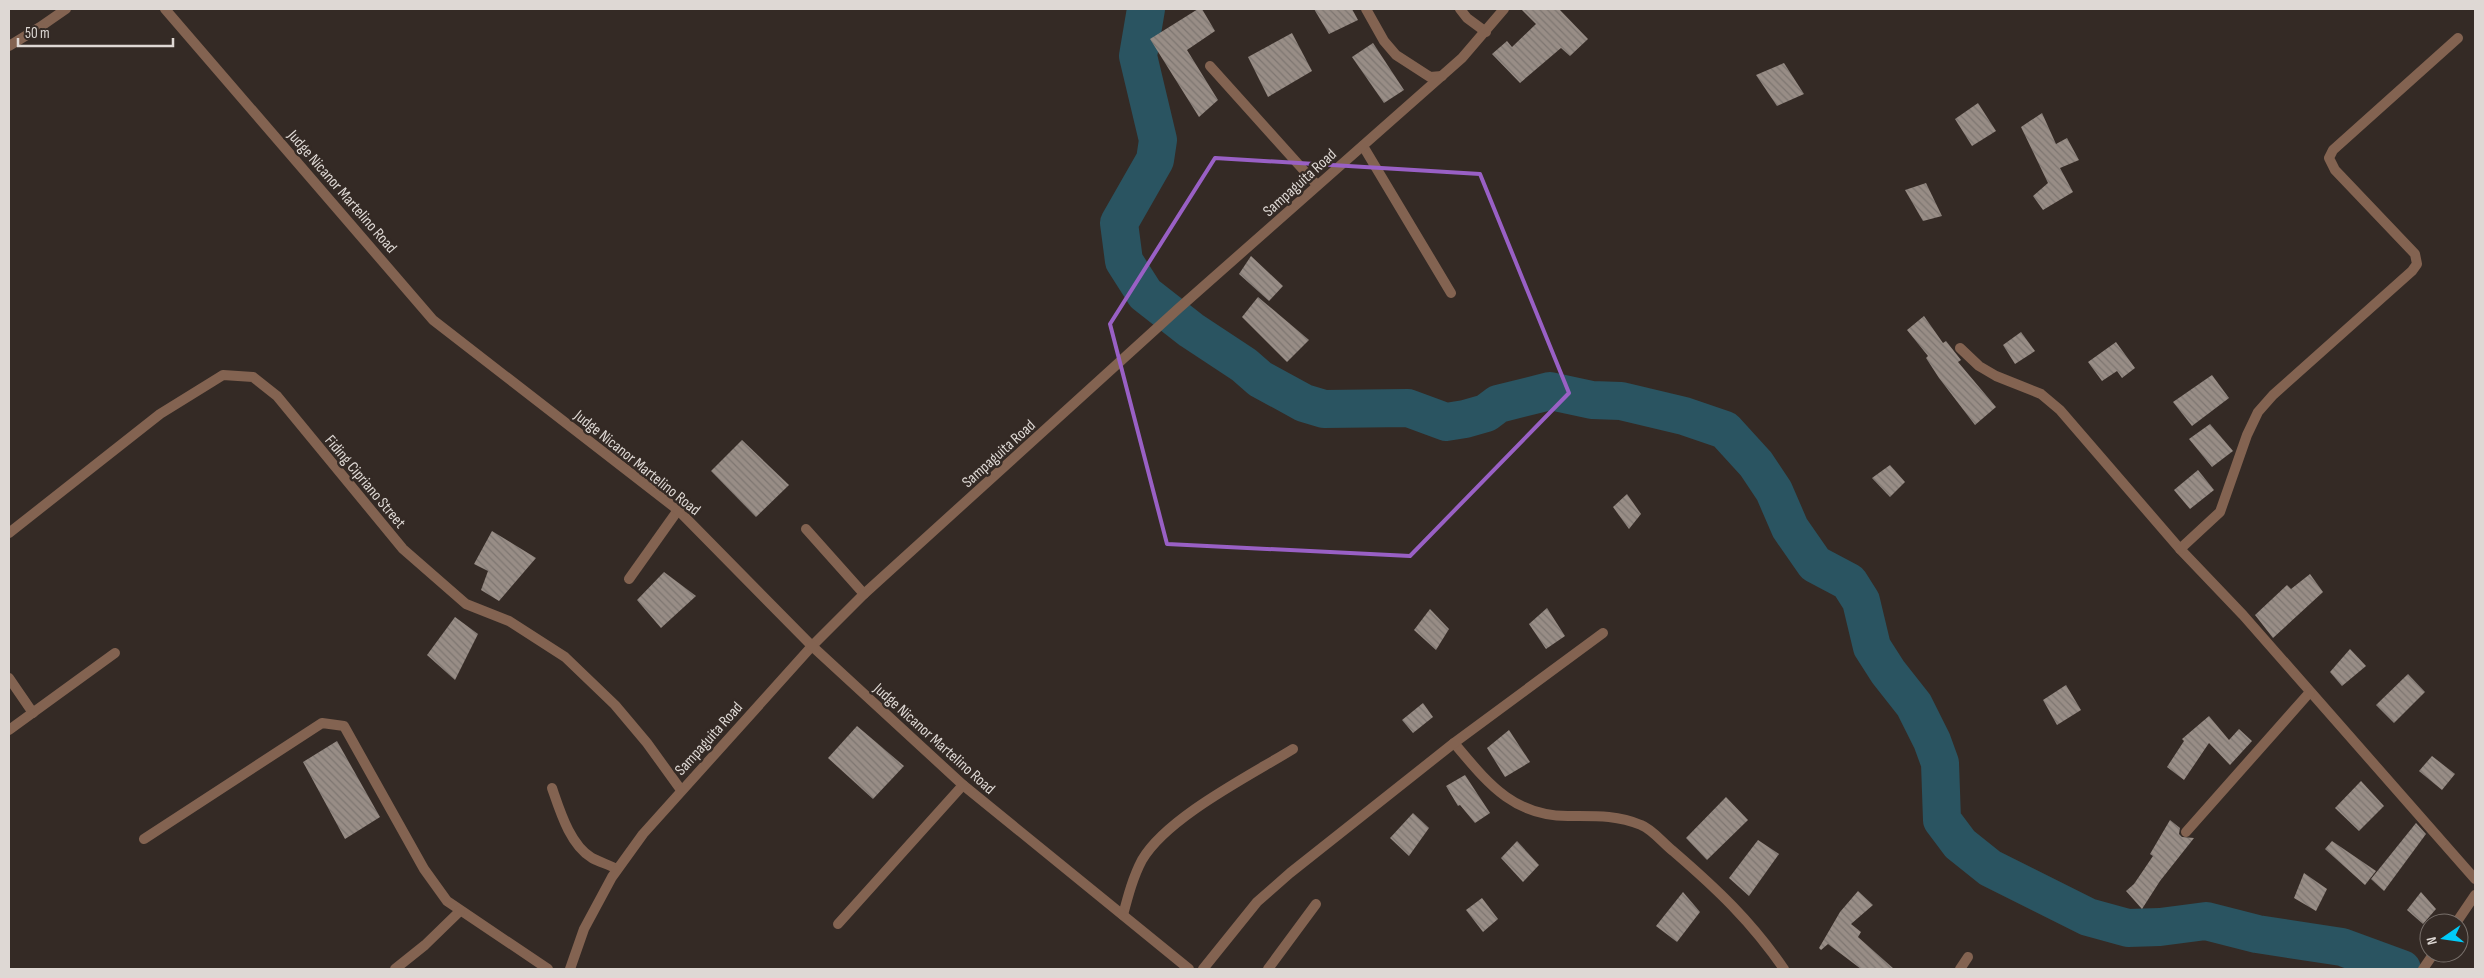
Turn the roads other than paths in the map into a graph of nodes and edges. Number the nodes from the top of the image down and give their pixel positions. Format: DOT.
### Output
graph roads {
  1 [pos="66,9"];
  2 [pos="165,9"];
  3 [pos="1366,9"];
  4 [pos="1460,9"];
  5 [pos="1504,9"];
  6 [pos="1486,32"];
  7 [pos="2458,38"];
  8 [pos="9,46"];
  9 [pos="1210,66"];
  10 [pos="1442,76"];
  11 [pos="1363,146"];
  12 [pos="1318,186"];
  13 [pos="1451,293"];
  14 [pos="1960,348"];
  15 [pos="678,510"];
  16 [pos="806,529"];
  17 [pos="9,533"];
  18 [pos="2180,549"];
  19 [pos="629,579"];
  20 [pos="864,594"];
  21 [pos="1603,633"];
  22 [pos="812,646"];
  23 [pos="115,653"];
  24 [pos="9,678"];
  25 [pos="2310,692"];
  26 [pos="33,713"];
  27 [pos="9,730"];
  28 [pos="1454,743"];
  29 [pos="1294,749"];
  30 [pos="963,785"];
  31 [pos="552,788"];
  32 [pos="681,790"];
  33 [pos="2186,832"];
  34 [pos="144,839"];
  35 [pos="617,869"];
  36 [pos="2475,879"];
  37 [pos="2475,895"];
  38 [pos="1316,904"];
  39 [pos="460,911"];
  40 [pos="2463,913"];
  41 [pos="1123,915"];
  42 [pos="838,924"];
  43 [pos="1968,957"];
  44 [pos="395,969"];
  45 [pos="548,969"];
  46 [pos="570,969"];
  47 [pos="1189,969"];
  48 [pos="1203,969"];
  49 [pos="1268,969"];
  50 [pos="1784,969"];
  51 [pos="1960,969"];
  1 -- 8 [label="street"];
  2 -- 15 [label="street, Judge Nicanor Martelino Road"];
  3 -- 10 [label="street"];
  4 -- 6 [label="street"];
  5 -- 6 [label="street, Sampaguita Road"];
  6 -- 10 [label="street, Sampaguita Road"];
  7 -- 18 [label="street"];
  9 -- 12 [label="street"];
  10 -- 11 [label="street, Sampaguita Road"];
  11 -- 12 [label="street, Sampaguita Road"];
  11 -- 13 [label="street"];
  12 -- 20 [label="street, Sampaguita Road"];
  14 -- 18 [label="street"];
  15 -- 19 [label="street"];
  15 -- 22 [label="street, Judge Nicanor Martelino Road"];
  16 -- 20 [label="street"];
  17 -- 32 [label="street, Fiding Cipriano Street"];
  18 -- 25 [label="street"];
  20 -- 22 [label="street, Sampaguita Road"];
  21 -- 28 [label="street"];
  22 -- 30 [label="street, Judge Nicanor Martelino Road"];
  22 -- 32 [label="street, Sampaguita Road"];
  23 -- 26 [label="street"];
  24 -- 26 [label="street"];
  25 -- 33 [label="street"];
  25 -- 36 [label="street"];
  26 -- 27 [label="street"];
  28 -- 48 [label="street"];
  28 -- 50 [label="street"];
  29 -- 41 [label="street"];
  30 -- 41 [label="street, Judge Nicanor Martelino Road"];
  30 -- 42 [label="street"];
  31 -- 35 [label="street"];
  32 -- 35 [label="street, Sampaguita Road"];
  34 -- 39 [label="street"];
  35 -- 46 [label="street, Sampaguita Road"];
  37 -- 40 [label="street"];
  38 -- 49 [label="street"];
  39 -- 44 [label="street"];
  39 -- 45 [label="street"];
  41 -- 47 [label="street, Judge Nicanor Martelino Road"];
  43 -- 51 [label="street"];
}
